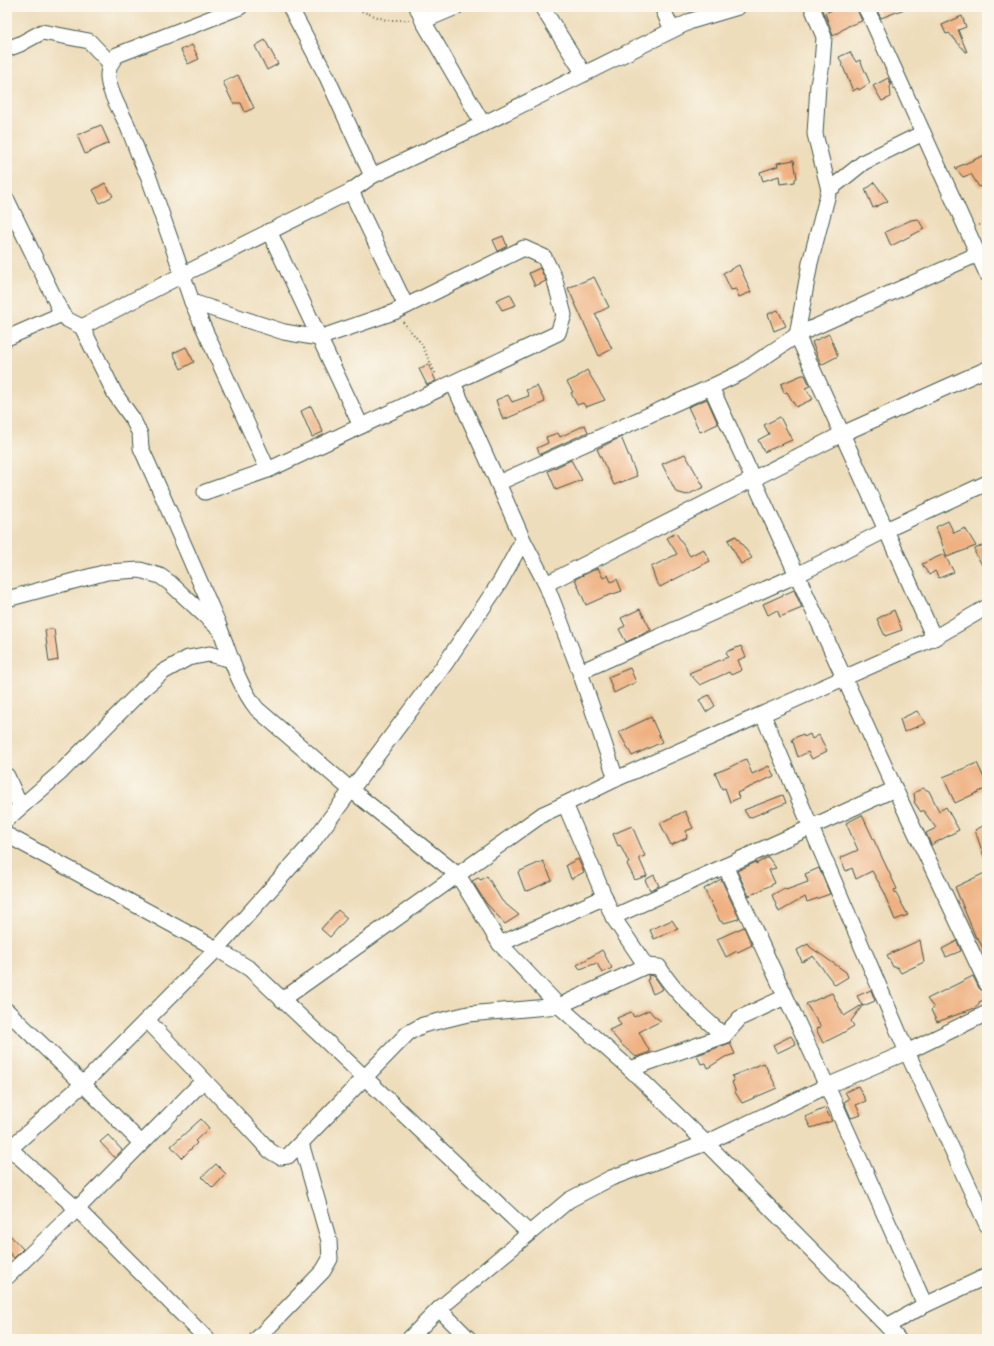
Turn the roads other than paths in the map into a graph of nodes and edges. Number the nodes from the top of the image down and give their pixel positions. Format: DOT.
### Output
graph roads {
  1 [pos="240,7"];
  2 [pos="290,7"];
  3 [pos="417,7"];
  4 [pos="456,7"];
  5 [pos="542,7"];
  6 [pos="662,7"];
  7 [pos="738,7"];
  8 [pos="812,7"];
  9 [pos="865,7"];
  10 [pos="694,14"];
  11 [pos="423,21"];
  12 [pos="672,30"];
  13 [pos="7,49"];
  14 [pos="110,63"];
  15 [pos="584,74"];
  16 [pos="483,124"];
  17 [pos="923,133"];
  18 [pos="372,176"];
  19 [pos="829,190"];
  20 [pos="351,191"];
  21 [pos="7,200"];
  22 [pos="11,218"];
  23 [pos="269,231"];
  24 [pos="978,254"];
  25 [pos="987,274"];
  26 [pos="182,275"];
  27 [pos="192,302"];
  28 [pos="400,309"];
  29 [pos="62,314"];
  30 [pos="82,327"];
  31 [pos="797,334"];
  32 [pos="7,338"];
  33 [pos="319,338"];
  34 [pos="987,369"];
  35 [pos="448,385"];
  36 [pos="711,387"];
  37 [pos="361,426"];
  38 [pos="842,434"];
  39 [pos="268,470"];
  40 [pos="753,479"];
  41 [pos="498,483"];
  42 [pos="987,483"];
  43 [pos="205,492"];
  44 [pos="886,530"];
  45 [pos="523,540"];
  46 [pos="797,576"];
  47 [pos="546,584"];
  48 [pos="7,600"];
  49 [pos="987,606"];
  50 [pos="221,631"];
  51 [pos="934,638"];
  52 [pos="232,660"];
  53 [pos="580,672"];
  54 [pos="844,678"];
  55 [pos="763,715"];
  56 [pos="7,776"];
  57 [pos="616,780"];
  58 [pos="894,789"];
  59 [pos="351,790"];
  60 [pos="566,804"];
  61 [pos="20,806"];
  62 [pos="7,819"];
  63 [pos="811,827"];
  64 [pos="7,835"];
  65 [pos="725,866"];
  66 [pos="458,875"];
  67 [pos="605,897"];
  68 [pos="613,917"];
  69 [pos="500,944"];
  70 [pos="217,949"];
  71 [pos="646,966"];
  72 [pos="987,984"];
  73 [pos="785,997"];
  74 [pos="282,1000"];
  75 [pos="559,1006"];
  76 [pos="7,1012"];
  77 [pos="987,1014"];
  78 [pos="147,1020"];
  79 [pos="724,1036"];
  80 [pos="907,1052"];
  81 [pos="630,1069"];
  82 [pos="365,1078"];
  83 [pos="204,1080"];
  84 [pos="84,1084"];
  85 [pos="827,1086"];
  86 [pos="301,1143"];
  87 [pos="706,1143"];
  88 [pos="141,1144"];
  89 [pos="8,1148"];
  90 [pos="77,1209"];
  91 [pos="987,1225"];
  92 [pos="529,1233"];
  93 [pos="987,1276"];
  94 [pos="7,1277"];
  95 [pos="924,1305"];
  96 [pos="440,1309"];
  97 [pos="887,1326"];
  98 [pos="208,1339"];
  99 [pos="257,1339"];
  100 [pos="409,1339"];
  101 [pos="469,1339"];
  102 [pos="898,1339"];
  1 -- 14 [label="street"];
  2 -- 18 [label="street"];
  3 -- 11 [label="street"];
  4 -- 11 [label="street"];
  5 -- 15 [label="street"];
  6 -- 12 [label="street"];
  7 -- 10 [label="street"];
  8 -- 19 [label="street"];
  9 -- 17 [label="street"];
  10 -- 12 [label="street"];
  11 -- 16 [label="street"];
  12 -- 15 [label="street"];
  13 -- 14 [label="street"];
  14 -- 26 [label="street"];
  15 -- 16 [label="street"];
  16 -- 18 [label="street"];
  17 -- 19 [label="street"];
  17 -- 24 [label="street"];
  18 -- 20 [label="street"];
  19 -- 31 [label="street"];
  20 -- 23 [label="street"];
  20 -- 28 [label="street"];
  21 -- 22 [label="street"];
  22 -- 29 [label="street"];
  23 -- 26 [label="street"];
  23 -- 33 [label="street"];
  24 -- 25 [label="street"];
  24 -- 31 [label="street"];
  26 -- 27 [label="street"];
  26 -- 30 [label="street"];
  27 -- 33 [label="street"];
  27 -- 39 [label="street"];
  28 -- 33 [label="street"];
  28 -- 35 [label="street"];
  29 -- 30 [label="street"];
  29 -- 32 [label="street"];
  30 -- 50 [label="street"];
  31 -- 36 [label="street"];
  31 -- 38 [label="street"];
  33 -- 37 [label="street"];
  34 -- 38 [label="street"];
  35 -- 37 [label="street"];
  35 -- 41 [label="street"];
  36 -- 40 [label="street"];
  36 -- 41 [label="street"];
  37 -- 39 [label="street"];
  38 -- 40 [label="street"];
  38 -- 44 [label="street"];
  39 -- 43 [label="street"];
  40 -- 46 [label="street"];
  40 -- 47 [label="street"];
  41 -- 45 [label="street"];
  42 -- 44 [label="street"];
  44 -- 46 [label="street"];
  44 -- 51 [label="street"];
  45 -- 47 [label="street"];
  45 -- 59 [label="street"];
  46 -- 53 [label="street"];
  46 -- 54 [label="street"];
  47 -- 53 [label="street"];
  48 -- 50 [label="street"];
  49 -- 51 [label="street"];
  50 -- 52 [label="street"];
  51 -- 54 [label="street"];
  52 -- 59 [label="street"];
  52 -- 61 [label="street"];
  53 -- 57 [label="street"];
  54 -- 55 [label="street"];
  54 -- 58 [label="street"];
  55 -- 57 [label="street"];
  55 -- 63 [label="street"];
  56 -- 61 [label="street"];
  57 -- 60 [label="street"];
  58 -- 63 [label="street"];
  58 -- 72 [label="street"];
  59 -- 66 [label="street"];
  59 -- 70 [label="street"];
  60 -- 66 [label="street"];
  60 -- 67 [label="street"];
  61 -- 62 [label="street"];
  63 -- 65 [label="street"];
  63 -- 80 [label="street"];
  64 -- 70 [label="street"];
  65 -- 68 [label="street"];
  65 -- 73 [label="street"];
  66 -- 69 [label="street"];
  66 -- 74 [label="street"];
  67 -- 68 [label="street"];
  67 -- 69 [label="street"];
  68 -- 71 [label="street"];
  69 -- 75 [label="street"];
  70 -- 74 [label="street"];
  70 -- 78 [label="street"];
  71 -- 75 [label="street"];
  71 -- 79 [label="street"];
  73 -- 79 [label="street"];
  73 -- 85 [label="street"];
  74 -- 82 [label="street"];
  75 -- 81 [label="street"];
  75 -- 82 [label="street"];
  76 -- 84 [label="street"];
  77 -- 80 [label="street"];
  78 -- 83 [label="street"];
  78 -- 84 [label="street"];
  79 -- 81 [label="street"];
  80 -- 85 [label="street"];
  80 -- 91 [label="street"];
  81 -- 87 [label="street"];
  82 -- 86 [label="street"];
  82 -- 92 [label="street"];
  83 -- 86 [label="street"];
  83 -- 88 [label="street"];
  84 -- 88 [label="street"];
  84 -- 89 [label="street"];
  85 -- 87 [label="street"];
  85 -- 95 [label="street"];
  86 -- 99 [label="street"];
  87 -- 92 [label="street"];
  87 -- 97 [label="street"];
  88 -- 90 [label="street"];
  89 -- 90 [label="street"];
  90 -- 94 [label="street"];
  90 -- 98 [label="street"];
  92 -- 96 [label="street"];
  93 -- 95 [label="street"];
  95 -- 97 [label="street"];
  96 -- 100 [label="street"];
  96 -- 101 [label="street"];
  97 -- 102 [label="street"];
}
